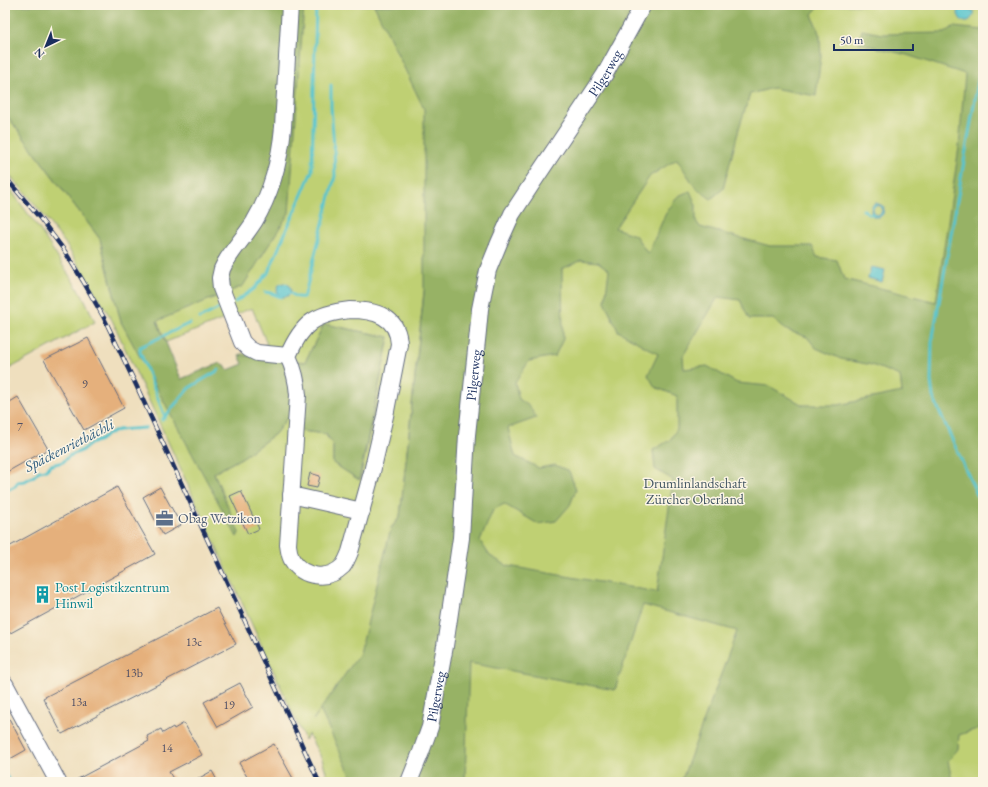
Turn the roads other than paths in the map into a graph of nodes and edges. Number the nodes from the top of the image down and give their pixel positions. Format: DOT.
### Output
graph roads {
  1 [pos="290,5"];
  2 [pos="642,5"];
  3 [pos="288,356"];
  4 [pos="291,495"];
  5 [pos="362,511"];
  6 [pos="5,684"];
  7 [pos="58,782"];
  8 [pos="409,782"];
  1 -- 3 [label="street"];
  2 -- 8 [label="street, Pilgerweg"];
  3 -- 4 [label="street"];
  3 -- 5 [label="street"];
  4 -- 5 [label="street"];
  4 -- 5 [label="street"];
  6 -- 7 [label="street"];
}
